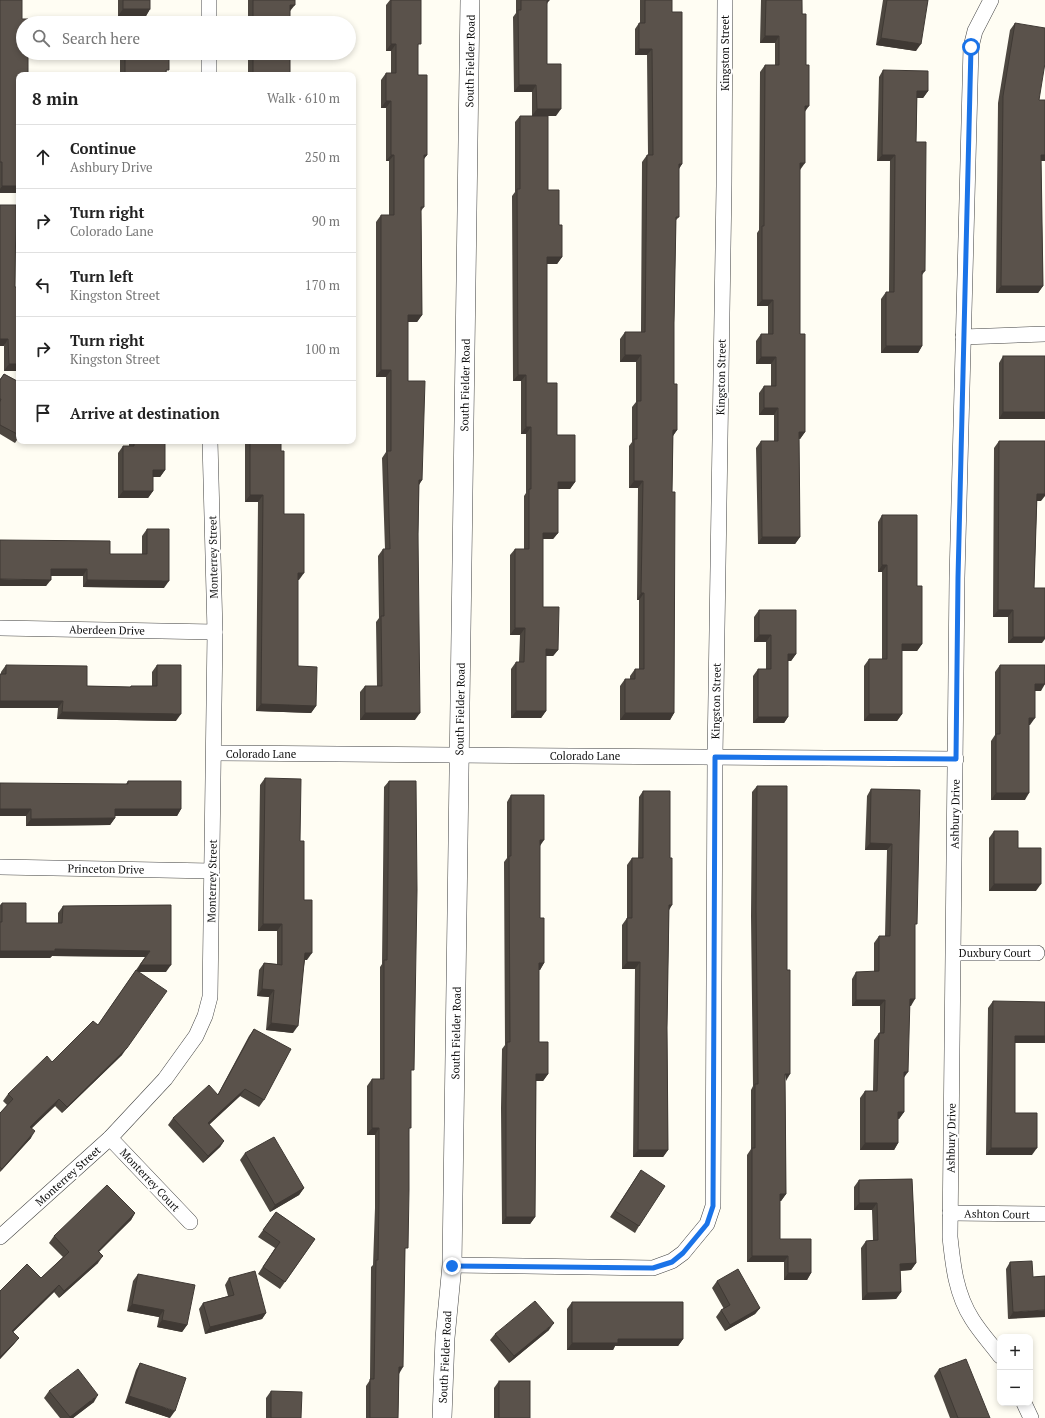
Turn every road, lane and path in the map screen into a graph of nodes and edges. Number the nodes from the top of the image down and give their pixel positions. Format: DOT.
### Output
graph roads {
  1 [pos="209,0"];
  2 [pos="470,0"];
  3 [pos="725,0"];
  4 [pos="991,0"];
  5 [pos="209,16"];
  6 [pos="209,60"];
  7 [pos="209,72"];
  8 [pos="1045,334"];
  9 [pos="964,337"];
  10 [pos="210,444"];
  11 [pos="0,628"];
  12 [pos="215,632"];
  13 [pos="214,753"];
  14 [pos="460,755"];
  15 [pos="715,757"];
  16 [pos="956,759"];
  17 [pos="0,867"];
  18 [pos="212,871"];
  19 [pos="954,953"];
  20 [pos="1037,953"];
  21 [pos="110,1138"];
  22 [pos="950,1213"];
  23 [pos="1045,1214"];
  24 [pos="190,1222"];
  25 [pos="0,1238"];
  26 [pos="452,1266"];
  27 [pos="997,1352"];
  28 [pos="1025,1406"];
  29 [pos="442,1418"];
  30 [pos="1031,1418"];
  1 -- 5 [label="street"];
  2 -- 14 [label="street, South Fielder Road"];
  3 -- 15 [label="street, Kingston Street"];
  4 -- 9 [label="street, Ashbury Drive"];
  6 -- 7 [label="street"];
  8 -- 9 [label="street"];
  9 -- 16 [label="street, Ashbury Drive"];
  10 -- 12 [label="street, Monterrey Street"];
  11 -- 12 [label="street, Aberdeen Drive"];
  12 -- 13 [label="street, Monterrey Street"];
  13 -- 14 [label="street, Colorado Lane"];
  13 -- 18 [label="street, Monterrey Street"];
  14 -- 15 [label="street, Colorado Lane"];
  14 -- 26 [label="street, South Fielder Road"];
  15 -- 16 [label="street, Colorado Lane"];
  15 -- 26 [label="street, Kingston Street"];
  16 -- 19 [label="street, Ashbury Drive"];
  17 -- 18 [label="street, Princeton Drive"];
  18 -- 21 [label="street, Monterrey Street"];
  19 -- 20 [label="street, Duxbury Court"];
  19 -- 22 [label="street, Ashbury Drive"];
  21 -- 24 [label="street, Monterrey Court"];
  21 -- 25 [label="street, Monterrey Street"];
  22 -- 23 [label="street, Ashton Court"];
  22 -- 27 [label="street, Ashbury Drive"];
  26 -- 29 [label="street, South Fielder Road"];
  28 -- 30 [label="street"];
}
